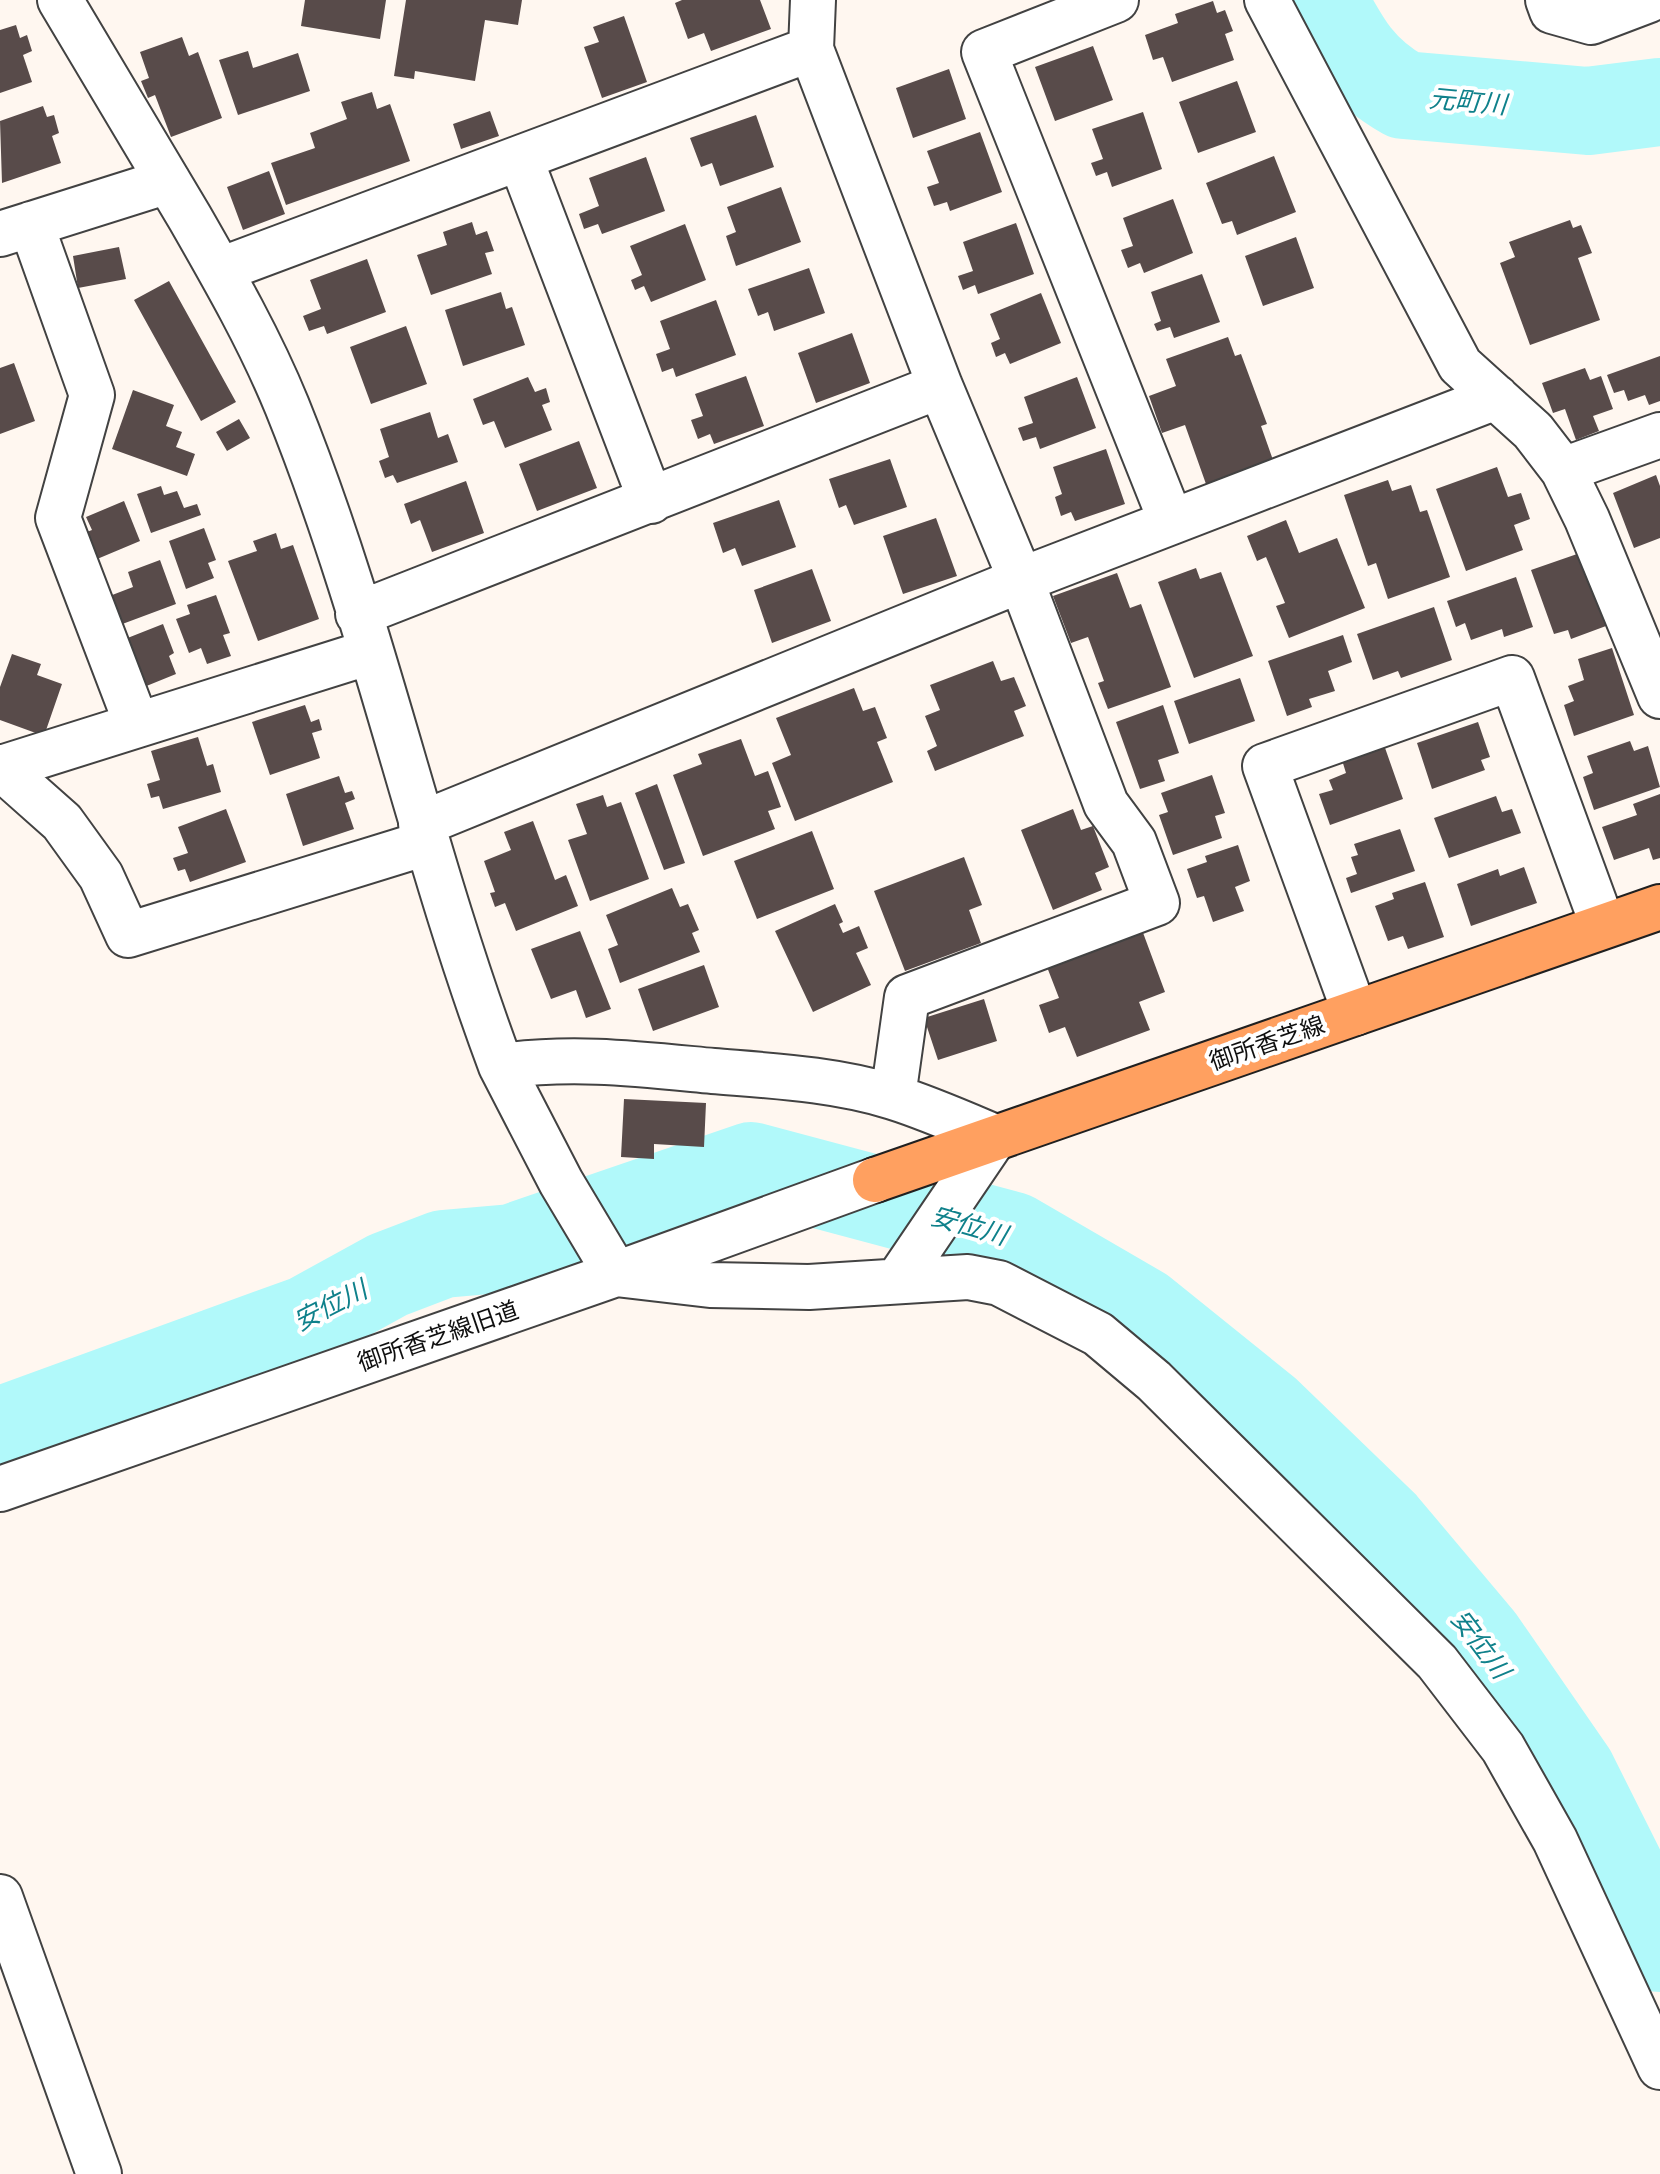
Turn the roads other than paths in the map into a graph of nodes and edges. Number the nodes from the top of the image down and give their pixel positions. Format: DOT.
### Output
graph roads {
  1 [pos="60,0"];
  2 [pos="813,0"];
  3 [pos="1116,0"];
  4 [pos="1267,0"];
  5 [pos="1548,0"];
  6 [pos="1649,0"];
  7 [pos="811,49"];
  8 [pos="520,158"];
  9 [pos="168,181"];
  10 [pos="15,229"];
  11 [pos="220,270"];
  12 [pos="940,386"];
  13 [pos="1496,397"];
  14 [pos="1660,435"];
  15 [pos="1563,470"];
  16 [pos="651,501"];
  17 [pos="1171,521"];
  18 [pos="1021,580"];
  19 [pos="364,633"];
  20 [pos="1660,696"];
  21 [pos="137,725"];
  22 [pos="0,768"];
  23 [pos="423,834"];
  24 [pos="1660,907"];
  25 [pos="1603,926"];
  26 [pos="1355,1013"];
  27 [pos="501,1066"];
  28 [pos="893,1097"];
  29 [pos="995,1137"];
  30 [pos="875,1180"];
  31 [pos="609,1262"];
  32 [pos="909,1264"];
  33 [pos="0,1489"];
  34 [pos="0,1897"];
  35 [pos="1660,2067"];
  36 [pos="99,2174"];
  1 -- 9 [label="street"];
  2 -- 7 [label="street"];
  3 -- 17 [label="street"];
  4 -- 13 [label="street"];
  5 -- 6 [label="street"];
  7 -- 8 [label="street"];
  7 -- 12 [label="street"];
  8 -- 11 [label="street"];
  8 -- 16 [label="street"];
  9 -- 10 [label="street"];
  9 -- 11 [label="street"];
  10 -- 21 [label="street"];
  11 -- 19 [label="street"];
  12 -- 16 [label="street"];
  12 -- 18 [label="street"];
  13 -- 15 [label="street"];
  13 -- 17 [label="street"];
  14 -- 15 [label="street"];
  15 -- 20 [label="street"];
  16 -- 19 [label="street"];
  17 -- 18 [label="street"];
  18 -- 23 [label="street"];
  18 -- 28 [label="street"];
  19 -- 21 [label="street"];
  19 -- 23 [label="street"];
  21 -- 22 [label="street"];
  22 -- 23 [label="street"];
  23 -- 27 [label="street"];
  24 -- 25 [label="main road, 御所香芝線"];
  25 -- 26 [label="main road, 御所香芝線"];
  25 -- 26 [label="street"];
  26 -- 29 [label="main road, 御所香芝線"];
  27 -- 28 [label="street"];
  27 -- 31 [label="street"];
  28 -- 29 [label="street"];
  29 -- 30 [label="main road, 御所香芝線"];
  29 -- 32 [label="street"];
  30 -- 31 [label="street, 御所香芝線旧道"];
  31 -- 32 [label="street"];
  31 -- 33 [label="street, 御所香芝線旧道"];
  32 -- 35 [label="street"];
  34 -- 36 [label="street"];
}
